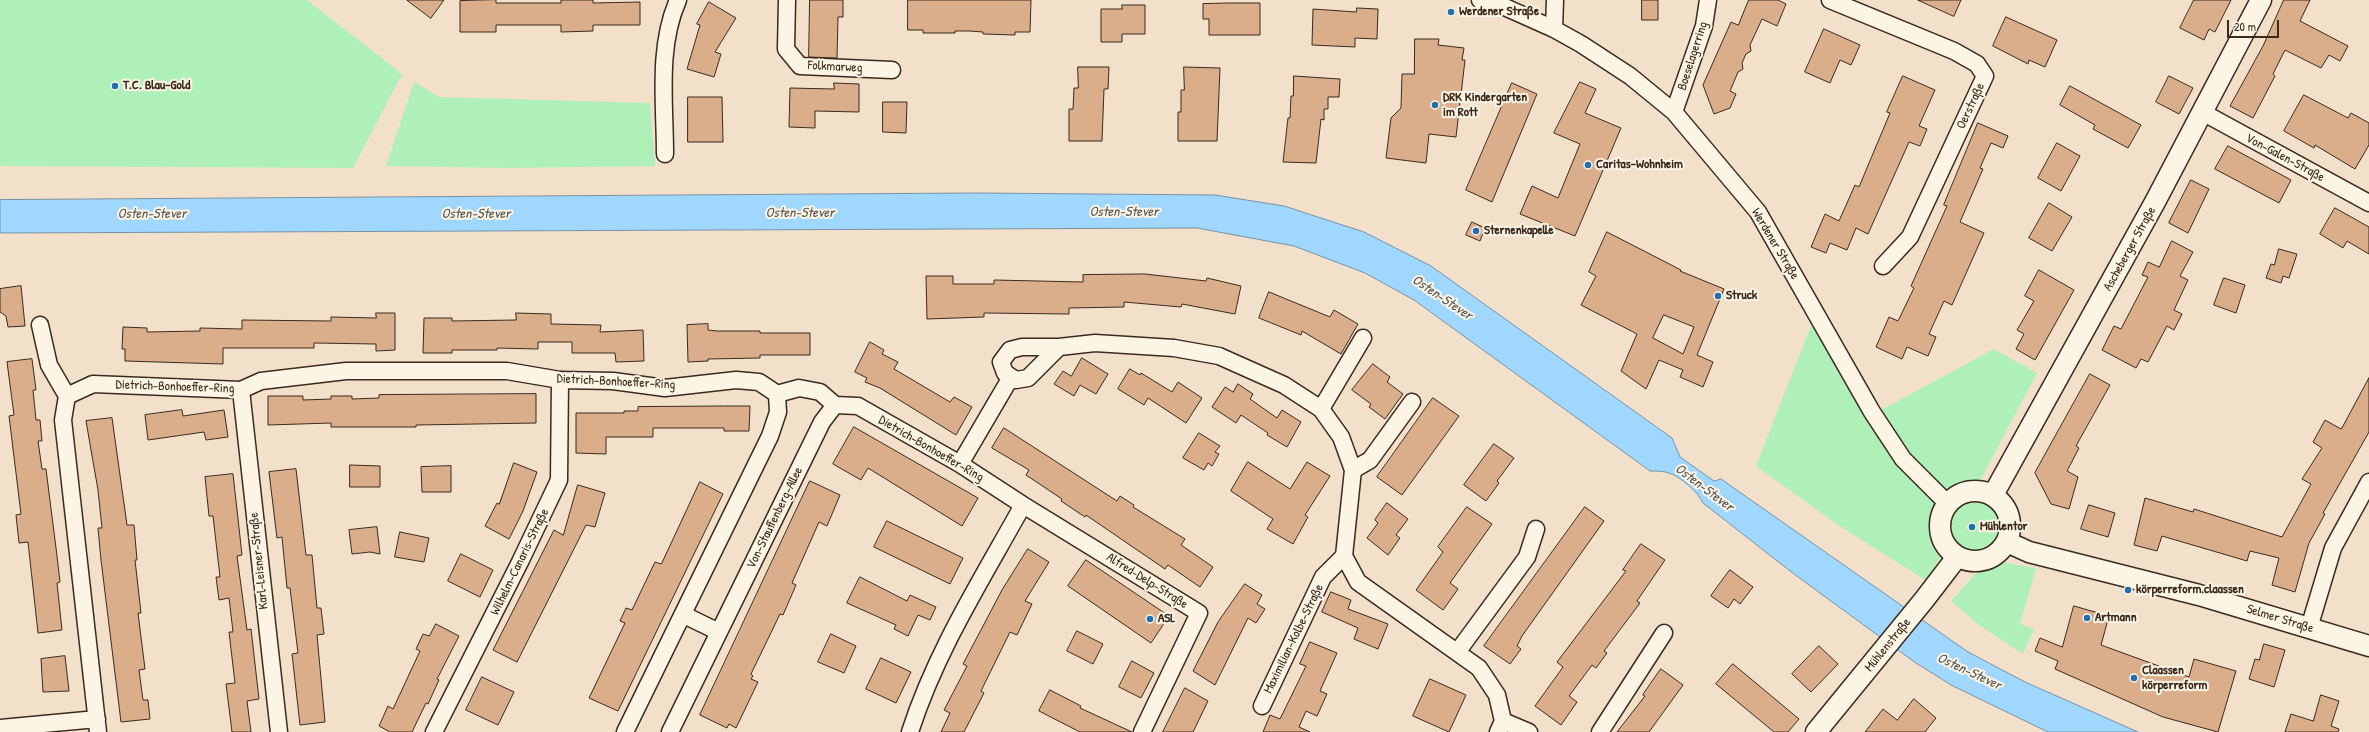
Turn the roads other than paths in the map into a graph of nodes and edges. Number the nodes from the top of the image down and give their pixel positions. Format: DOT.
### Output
graph roads {
  1 [pos="678,0"];
  2 [pos="787,0"];
  3 [pos="1480,0"];
  4 [pos="1555,0"];
  5 [pos="1708,0"];
  6 [pos="1830,0"];
  7 [pos="2261,0"];
  8 [pos="1554,29"];
  9 [pos="892,70"];
  10 [pos="1674,112"];
  11 [pos="2202,112"];
  12 [pos="665,154"];
  13 [pos="2369,203"];
  14 [pos="1883,266"];
  15 [pos="40,325"];
  16 [pos="1364,338"];
  17 [pos="1059,347"];
  18 [pos="1010,377"];
  19 [pos="560,380"];
  20 [pos="241,390"];
  21 [pos="777,394"];
  22 [pos="67,396"];
  23 [pos="1412,402"];
  24 [pos="835,405"];
  25 [pos="1322,409"];
  26 [pos="960,464"];
  27 [pos="1353,470"];
  28 [pos="2369,482"];
  29 [pos="1993,494"];
  30 [pos="1947,503"];
  31 [pos="1023,504"];
  32 [pos="2363,508"];
  33 [pos="1536,530"];
  34 [pos="2007,542"];
  35 [pos="1344,556"];
  36 [pos="1957,557"];
  37 [pos="684,616"];
  38 [pos="2309,628"];
  39 [pos="719,632"];
  40 [pos="1664,633"];
  41 [pos="2369,646"];
  42 [pos="1458,651"];
  43 [pos="1262,706"];
  44 [pos="97,725"];
  45 [pos="1501,726"];
  46 [pos="0,728"];
  47 [pos="1824,729"];
  48 [pos="279,732"];
  49 [pos="434,732"];
  50 [pos="625,732"];
  51 [pos="670,732"];
  52 [pos="910,732"];
  53 [pos="1142,732"];
  54 [pos="1529,732"];
  55 [pos="1600,732"];
  1 -- 12 [label="street"];
  2 -- 9 [label="street, Folkmarweg"];
  3 -- 8 [label="street, Werdener Straße"];
  4 -- 8 [label="street"];
  5 -- 10 [label="street, Boeselagerring"];
  6 -- 14 [label="street, Oerstraße"];
  7 -- 11 [label="street, Ascheberger Straße"];
  8 -- 10 [label="street, Werdener Straße"];
  10 -- 30 [label="street, Werdener Straße"];
  11 -- 13 [label="street, Von-Galen-Straße"];
  11 -- 29 [label="street, Ascheberger Straße"];
  15 -- 22 [label="street"];
  16 -- 25 [label="street"];
  17 -- 18 [label="street"];
  17 -- 18 [label="street"];
  17 -- 25 [label="street"];
  18 -- 26 [label="street"];
  19 -- 20 [label="street, Dietrich-Bonhoeffer-Ring"];
  19 -- 21 [label="street, Dietrich-Bonhoeffer-Ring"];
  19 -- 49 [label="street, Wilhelm-Canaris-Straße"];
  20 -- 22 [label="street, Dietrich-Bonhoeffer-Ring"];
  20 -- 48 [label="street, Karl-Leisner-Straße"];
  21 -- 24 [label="street"];
  21 -- 37 [label="street"];
  22 -- 44 [label="street"];
  23 -- 27 [label="street"];
  24 -- 26 [label="street, Dietrich-Bonhoeffer-Ring"];
  24 -- 39 [label="street, Von-Stauffenberg-Allee"];
  25 -- 27 [label="street"];
  26 -- 31 [label="street, Dietrich-Bonhoeffer-Ring"];
  27 -- 35 [label="street"];
  28 -- 32 [label="street"];
  29 -- 30 [label="street"];
  29 -- 34 [label="street"];
  30 -- 36 [label="street"];
  31 -- 52 [label="street"];
  31 -- 53 [label="street, Alfred-Delp-Straße"];
  32 -- 38 [label="street"];
  33 -- 42 [label="street"];
  34 -- 36 [label="street"];
  34 -- 38 [label="street, Selmer Straße"];
  35 -- 42 [label="street"];
  35 -- 43 [label="street, Maximilian-Kolbe-Straße"];
  36 -- 47 [label="street, Mühlenstraße"];
  37 -- 39 [label="street"];
  37 -- 50 [label="street"];
  38 -- 41 [label="street, Selmer Straße"];
  39 -- 51 [label="street, Von-Stauffenberg-Allee"];
  40 -- 55 [label="street"];
  42 -- 45 [label="street"];
  44 -- 46 [label="street"];
  45 -- 54 [label="street"];
}
